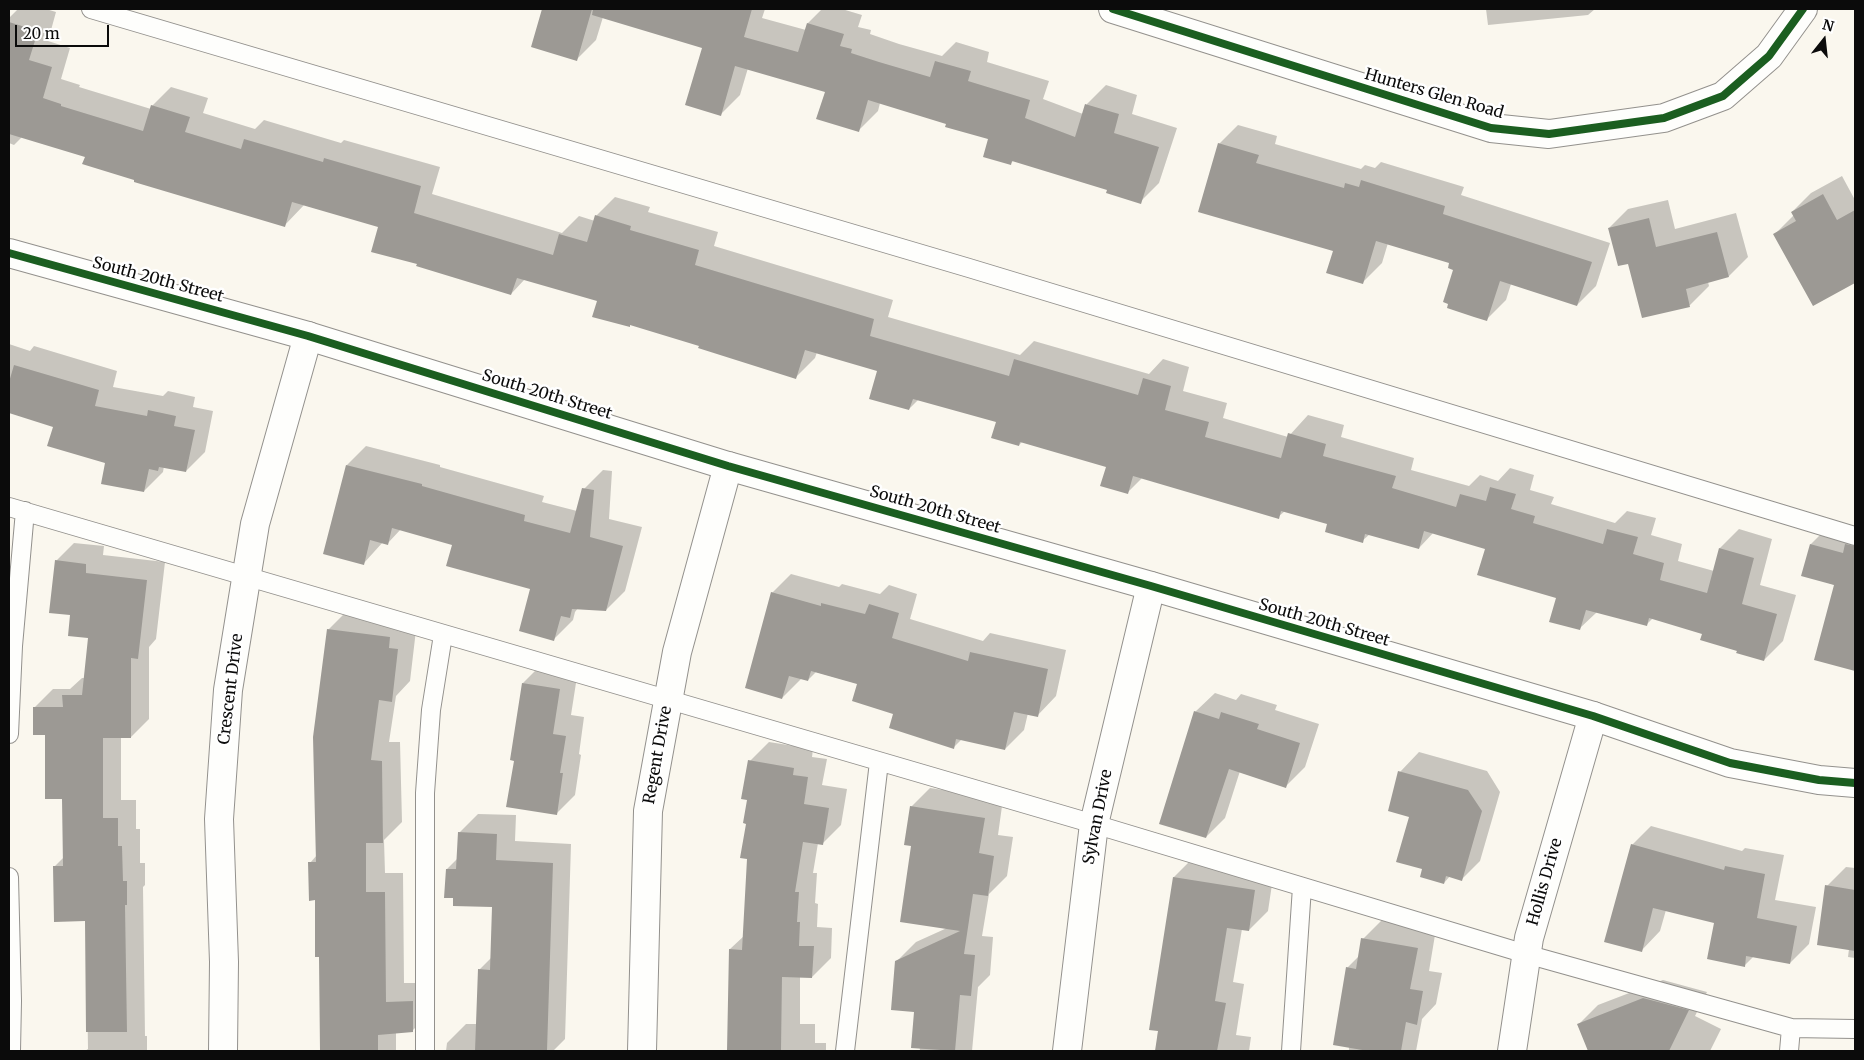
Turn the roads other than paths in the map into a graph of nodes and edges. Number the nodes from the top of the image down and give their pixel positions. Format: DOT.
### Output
graph roads {
  1 [pos="91,9"];
  2 [pos="1115,9"];
  3 [pos="1803,9"];
  4 [pos="9,254"];
  5 [pos="308,336"];
  6 [pos="728,466"];
  7 [pos="17,509"];
  8 [pos="1855,536"];
  9 [pos="246,577"];
  10 [pos="1151,586"];
  11 [pos="443,634"];
  12 [pos="668,701"];
  13 [pos="1593,716"];
  14 [pos="9,734"];
  15 [pos="879,762"];
  16 [pos="1855,783"];
  17 [pos="1094,824"];
  18 [pos="9,877"];
  19 [pos="1302,887"];
  20 [pos="1526,954"];
  21 [pos="1791,1028"];
  22 [pos="1855,1029"];
  23 [pos="11,1051"];
  24 [pos="223,1051"];
  25 [pos="426,1051"];
  26 [pos="642,1051"];
  27 [pos="845,1051"];
  28 [pos="1067,1051"];
  29 [pos="1291,1051"];
  30 [pos="1512,1051"];
  31 [pos="1788,1051"];
  1 -- 8 [label="lane"];
  2 -- 3 [label="street, Hunters Glen Road"];
  4 -- 5 [label="street, South 20th Street"];
  5 -- 6 [label="street, South 20th Street"];
  5 -- 9 [label="street, Crescent Drive"];
  6 -- 10 [label="street, South 20th Street"];
  6 -- 12 [label="street, Regent Drive"];
  7 -- 9 [label="lane"];
  7 -- 14 [label="lane"];
  9 -- 11 [label="lane"];
  9 -- 24 [label="street, Crescent Drive"];
  10 -- 13 [label="street, South 20th Street"];
  10 -- 17 [label="street, Sylvan Drive"];
  11 -- 12 [label="lane"];
  11 -- 25 [label="lane"];
  12 -- 15 [label="lane"];
  12 -- 26 [label="street, Regent Drive"];
  13 -- 16 [label="street, South 20th Street"];
  13 -- 20 [label="street, Hollis Drive"];
  15 -- 17 [label="lane"];
  15 -- 27 [label="lane"];
  17 -- 19 [label="lane"];
  17 -- 28 [label="street, Sylvan Drive"];
  18 -- 23 [label="lane"];
  19 -- 20 [label="lane"];
  19 -- 29 [label="lane"];
  20 -- 21 [label="lane"];
  20 -- 30 [label="street, Hollis Drive"];
  21 -- 22 [label="lane"];
  21 -- 31 [label="lane"];
}
